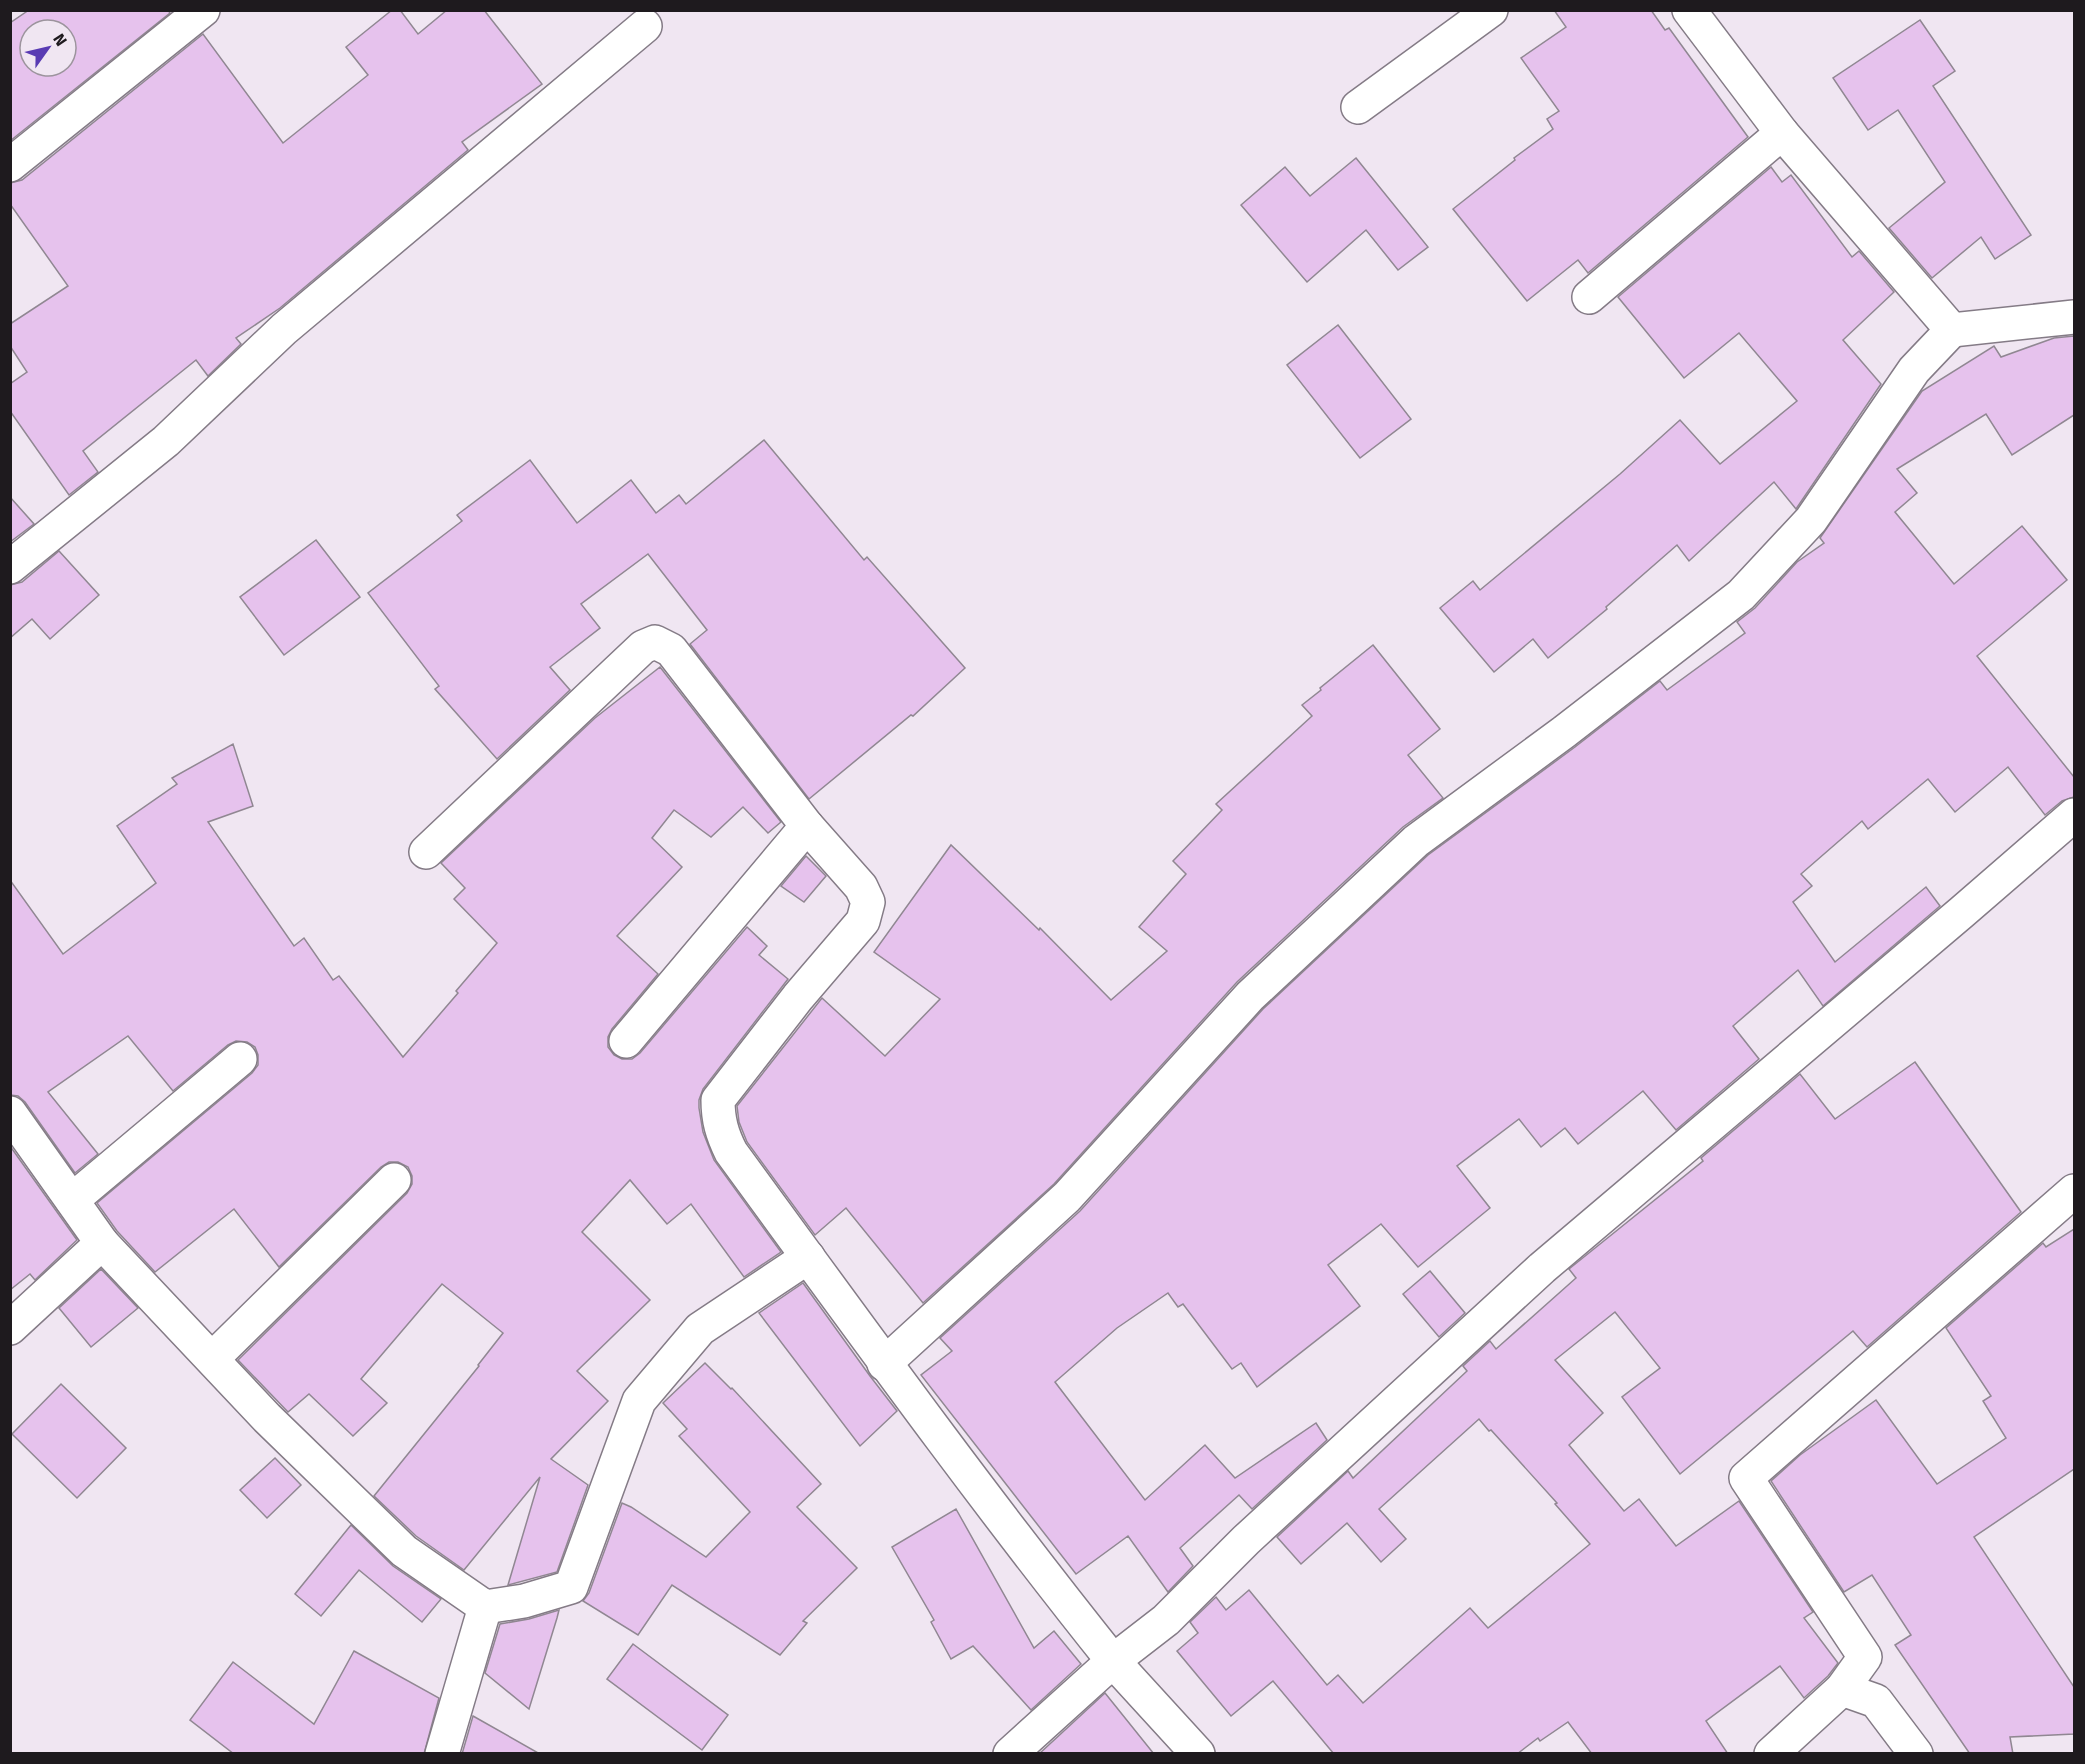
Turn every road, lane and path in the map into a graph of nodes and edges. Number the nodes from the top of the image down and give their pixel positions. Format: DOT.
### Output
graph roads {
  1 [pos="203,10"];
  2 [pos="1491,10"];
  3 [pos="1689,10"];
  4 [pos="645,26"];
  5 [pos="1358,107"];
  6 [pos="1782,133"];
  7 [pos="10,165"];
  8 [pos="1589,297"];
  9 [pos="2074,317"];
  10 [pos="1952,330"];
  11 [pos="10,567"];
  12 [pos="2074,815"];
  13 [pos="807,826"];
  14 [pos="426,852"];
  15 [pos="626,1041"];
  16 [pos="240,1059"];
  17 [pos="10,1113"];
  18 [pos="394,1180"];
  19 [pos="2074,1191"];
  20 [pos="72,1200"];
  21 [pos="102,1243"];
  22 [pos="808,1257"];
  23 [pos="10,1328"];
  24 [pos="212,1359"];
  25 [pos="884,1364"];
  26 [pos="485,1607"];
  27 [pos="1113,1661"];
  28 [pos="1842,1689"];
  29 [pos="442,1754"];
  30 [pos="1010,1754"];
  31 [pos="1198,1754"];
  32 [pos="1772,1754"];
  33 [pos="1916,1754"];
  1 -- 7 [label="street"];
  2 -- 5 [label="street"];
  3 -- 6 [label="street"];
  4 -- 11 [label="street"];
  6 -- 8 [label="street"];
  6 -- 10 [label="street"];
  9 -- 10 [label="street"];
  10 -- 25 [label="street"];
  12 -- 27 [label="street"];
  13 -- 14 [label="street"];
  13 -- 15 [label="street"];
  13 -- 22 [label="street"];
  16 -- 20 [label="street"];
  17 -- 20 [label="street"];
  18 -- 24 [label="street"];
  19 -- 28 [label="street"];
  20 -- 21 [label="street"];
  21 -- 23 [label="street"];
  21 -- 24 [label="street"];
  22 -- 25 [label="street"];
  22 -- 26 [label="street"];
  24 -- 26 [label="street"];
  25 -- 27 [label="street"];
  26 -- 29 [label="street"];
  27 -- 30 [label="street"];
  27 -- 31 [label="street"];
  28 -- 32 [label="street"];
  28 -- 33 [label="street"];
}
